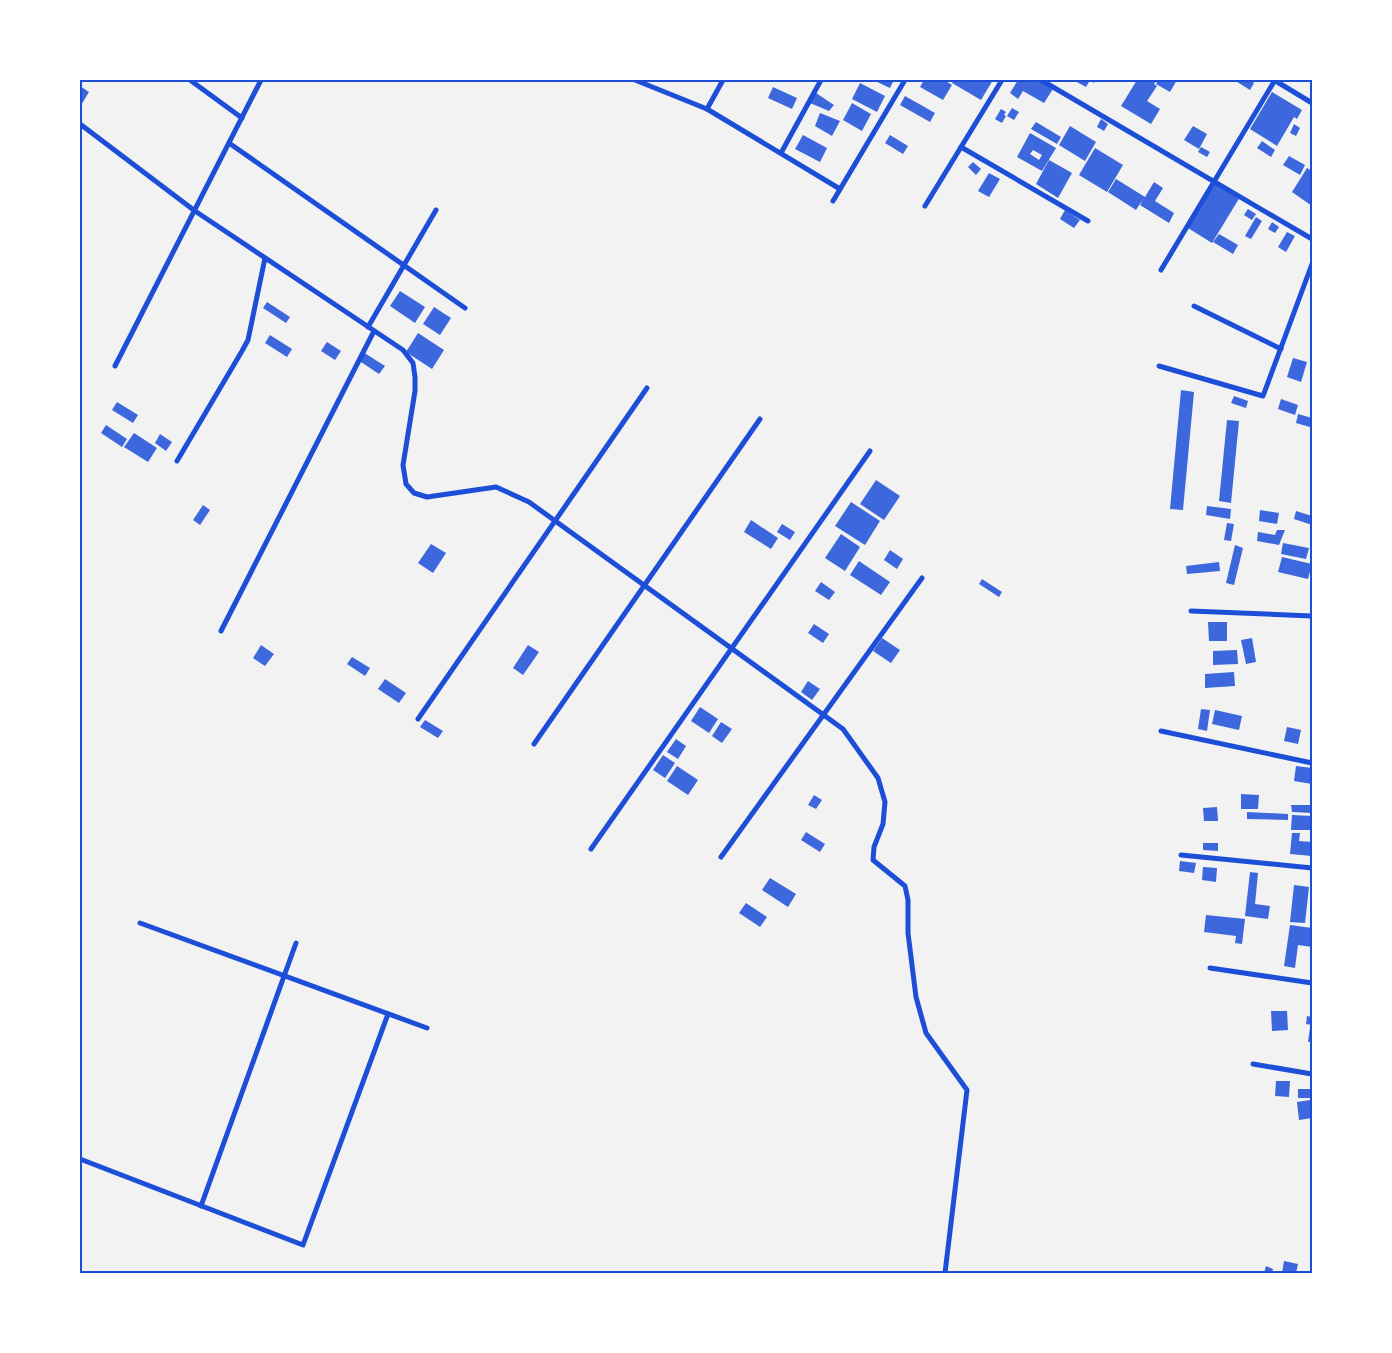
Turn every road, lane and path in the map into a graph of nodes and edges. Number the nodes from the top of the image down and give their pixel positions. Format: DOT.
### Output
graph roads {
  1 [pos="190,80"];
  2 [pos="262,80"];
  3 [pos="635,80"];
  4 [pos="722,80"];
  5 [pos="821,80"];
  6 [pos="905,80"];
  7 [pos="1002,80"];
  8 [pos="1042,80"];
  9 [pos="1275,80"];
  10 [pos="1312,103"];
  11 [pos="707,109"];
  12 [pos="242,118"];
  13 [pos="80,124"];
  14 [pos="229,143"];
  15 [pos="961,147"];
  16 [pos="780,153"];
  17 [pos="1215,181"];
  18 [pos="840,189"];
  19 [pos="833,201"];
  20 [pos="925,206"];
  21 [pos="436,210"];
  22 [pos="195,211"];
  23 [pos="1088,221"];
  24 [pos="1312,238"];
  25 [pos="265,258"];
  26 [pos="1312,264"];
  27 [pos="404,265"];
  28 [pos="1161,270"];
  29 [pos="1194,306"];
  30 [pos="465,308"];
  31 [pos="368,327"];
  32 [pos="374,331"];
  33 [pos="1281,349"];
  34 [pos="115,366"];
  35 [pos="1159,366"];
  36 [pos="647,388"];
  37 [pos="760,419"];
  38 [pos="870,451"];
  39 [pos="177,461"];
  40 [pos="555,521"];
  41 [pos="922,578"];
  42 [pos="644,586"];
  43 [pos="1191,611"];
  44 [pos="1312,616"];
  45 [pos="221,631"];
  46 [pos="731,648"];
  47 [pos="824,715"];
  48 [pos="418,719"];
  49 [pos="1161,731"];
  50 [pos="534,744"];
  51 [pos="1312,763"];
  52 [pos="591,849"];
  53 [pos="1181,855"];
  54 [pos="721,857"];
  55 [pos="1312,868"];
  56 [pos="140,924"];
  57 [pos="296,943"];
  58 [pos="1210,968"];
  59 [pos="284,976"];
  60 [pos="1312,982"];
  61 [pos="388,1014"];
  62 [pos="427,1028"];
  63 [pos="1254,1064"];
  64 [pos="1312,1074"];
  65 [pos="80,1159"];
  66 [pos="201,1206"];
  67 [pos="945,1273"];
  1 -- 12 [label="street"];
  2 -- 12 [label="street"];
  3 -- 11 [label="street"];
  4 -- 11 [label="street"];
  5 -- 16 [label="street"];
  6 -- 18 [label="street"];
  7 -- 15 [label="street"];
  8 -- 17 [label="street"];
  9 -- 10 [label="street"];
  9 -- 17 [label="street"];
  11 -- 16 [label="street"];
  12 -- 14 [label="street"];
  13 -- 22 [label="street"];
  14 -- 22 [label="street"];
  14 -- 27 [label="street"];
  15 -- 20 [label="street"];
  15 -- 23 [label="street"];
  16 -- 18 [label="street"];
  17 -- 24 [label="street"];
  17 -- 28 [label="street"];
  18 -- 19 [label="street"];
  21 -- 27 [label="street"];
  22 -- 25 [label="street"];
  22 -- 34 [label="street"];
  25 -- 31 [label="street"];
  25 -- 39 [label="street"];
  26 -- 33 [label="street"];
  27 -- 30 [label="street"];
  27 -- 31 [label="street"];
  29 -- 33 [label="street"];
  31 -- 32 [label="street"];
  32 -- 40 [label="street"];
  32 -- 45 [label="street"];
  33 -- 35 [label="street"];
  36 -- 40 [label="street"];
  37 -- 42 [label="street"];
  38 -- 46 [label="street"];
  40 -- 42 [label="street"];
  40 -- 48 [label="street"];
  41 -- 47 [label="street"];
  42 -- 46 [label="street"];
  42 -- 50 [label="street"];
  43 -- 44 [label="street"];
  46 -- 47 [label="street"];
  46 -- 52 [label="street"];
  47 -- 54 [label="street"];
  47 -- 67 [label="street"];
  49 -- 51 [label="street"];
  53 -- 55 [label="street"];
  56 -- 59 [label="street"];
  57 -- 59 [label="street"];
  58 -- 60 [label="street"];
  59 -- 61 [label="street"];
  59 -- 66 [label="street"];
  61 -- 62 [label="street"];
  61 -- 66 [label="street"];
  63 -- 64 [label="street"];
  65 -- 66 [label="street"];
}
